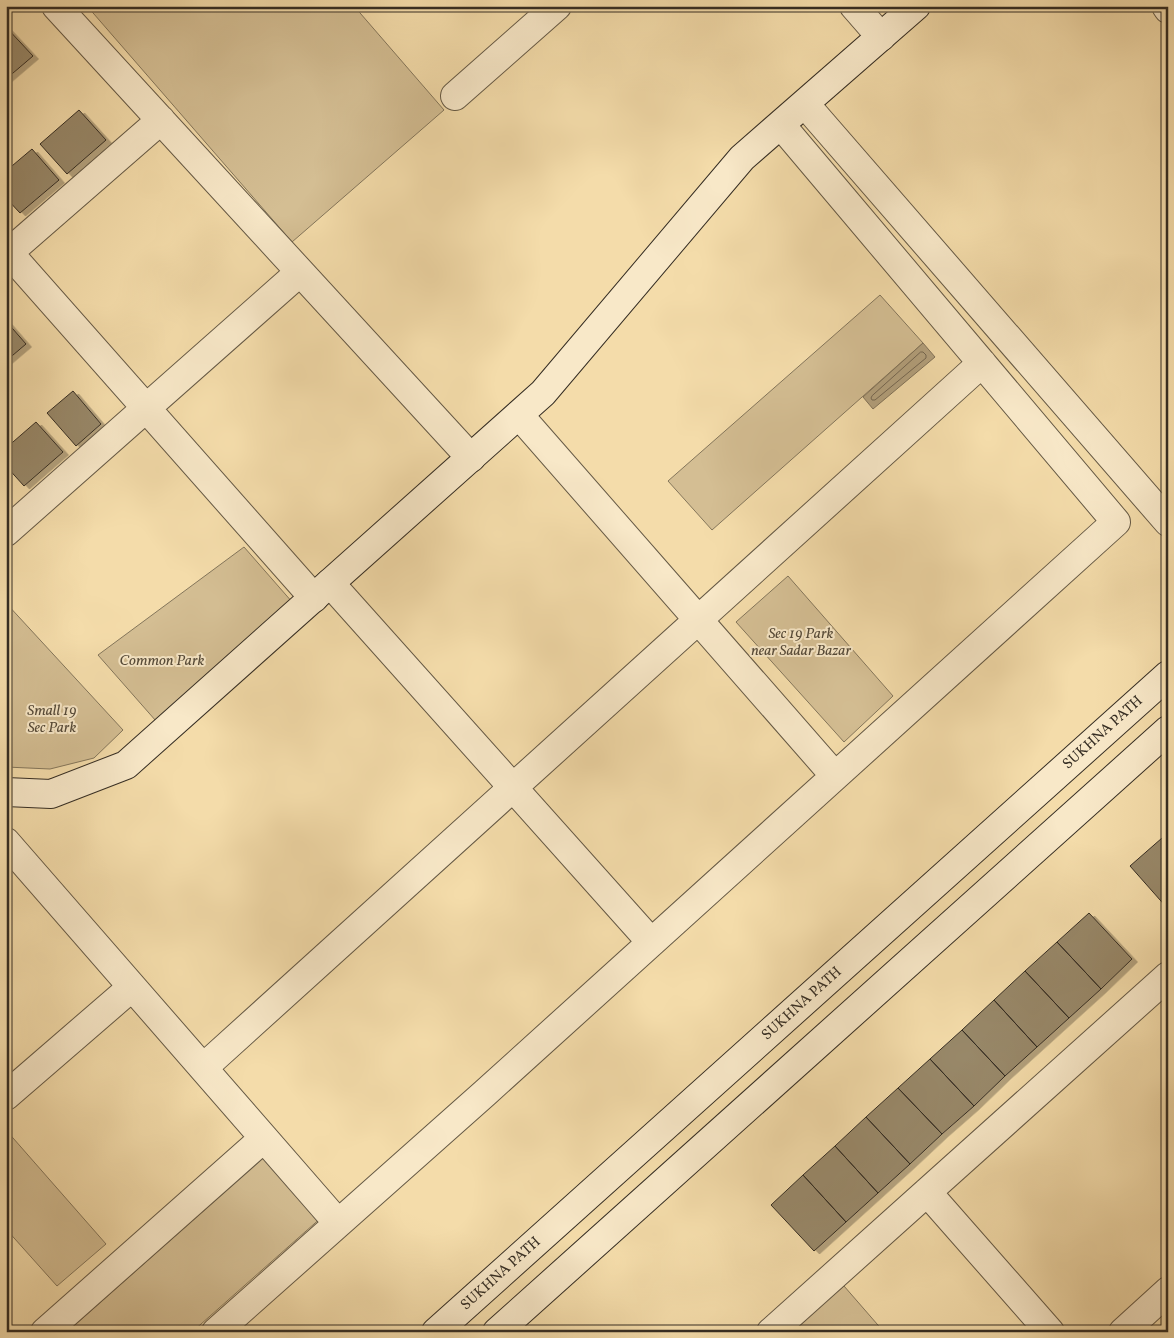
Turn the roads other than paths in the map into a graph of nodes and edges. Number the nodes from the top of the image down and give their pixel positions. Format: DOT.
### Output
graph roads {
  1 [pos="56,6"];
  2 [pos="557,6"];
  3 [pos="854,6"];
  4 [pos="916,6"];
  5 [pos="881,37"];
  6 [pos="455,96"];
  7 [pos="804,104"];
  8 [pos="161,120"];
  9 [pos="781,125"];
  10 [pos="8,254"];
  11 [pos="300,272"];
  12 [pos="982,363"];
  13 [pos="147,408"];
  14 [pos="518,415"];
  15 [pos="471,458"];
  16 [pos="1168,522"];
  17 [pos="6,532"];
  18 [pos="322,590"];
  19 [pos="698,620"];
  20 [pos="1168,675"];
  21 [pos="1168,730"];
  22 [pos="835,776"];
  23 [pos="513,787"];
  24 [pos="6,792"];
  25 [pos="6,842"];
  26 [pos="651,942"];
  27 [pos="1168,976"];
  28 [pos="132,987"];
  29 [pos="203,1068"];
  30 [pos="6,1096"];
  31 [pos="264,1138"];
  32 [pos="927,1192"];
  33 [pos="338,1223"];
  34 [pos="1168,1292"];
  35 [pos="45,1332"];
  36 [pos="216,1332"];
  37 [pos="436,1332"];
  38 [pos="497,1332"];
  39 [pos="771,1332"];
  40 [pos="1050,1332"];
  41 [pos="1123,1332"];
  1 -- 8 [label="street"];
  2 -- 6 [label="street"];
  3 -- 5 [label="street"];
  4 -- 5 [label="street"];
  5 -- 7 [label="street"];
  7 -- 9 [label="street"];
  7 -- 16 [label="street"];
  8 -- 10 [label="street"];
  8 -- 11 [label="street"];
  9 -- 12 [label="street"];
  9 -- 14 [label="street"];
  10 -- 13 [label="street"];
  11 -- 13 [label="street"];
  11 -- 15 [label="street"];
  12 -- 19 [label="street"];
  12 -- 22 [label="street"];
  13 -- 17 [label="street"];
  13 -- 18 [label="street"];
  14 -- 15 [label="street"];
  14 -- 19 [label="street"];
  15 -- 18 [label="street"];
  18 -- 23 [label="street"];
  18 -- 24 [label="street"];
  19 -- 22 [label="street"];
  19 -- 23 [label="street"];
  20 -- 37 [label="street, SUKHNA PATH"];
  21 -- 38 [label="street"];
  22 -- 26 [label="street"];
  23 -- 26 [label="street"];
  23 -- 29 [label="street"];
  25 -- 28 [label="street"];
  26 -- 33 [label="street"];
  27 -- 32 [label="street"];
  28 -- 29 [label="street"];
  28 -- 30 [label="street"];
  29 -- 31 [label="street"];
  31 -- 33 [label="street"];
  31 -- 35 [label="street"];
  32 -- 39 [label="street"];
  32 -- 40 [label="street"];
  33 -- 36 [label="street"];
  34 -- 41 [label="street"];
}
